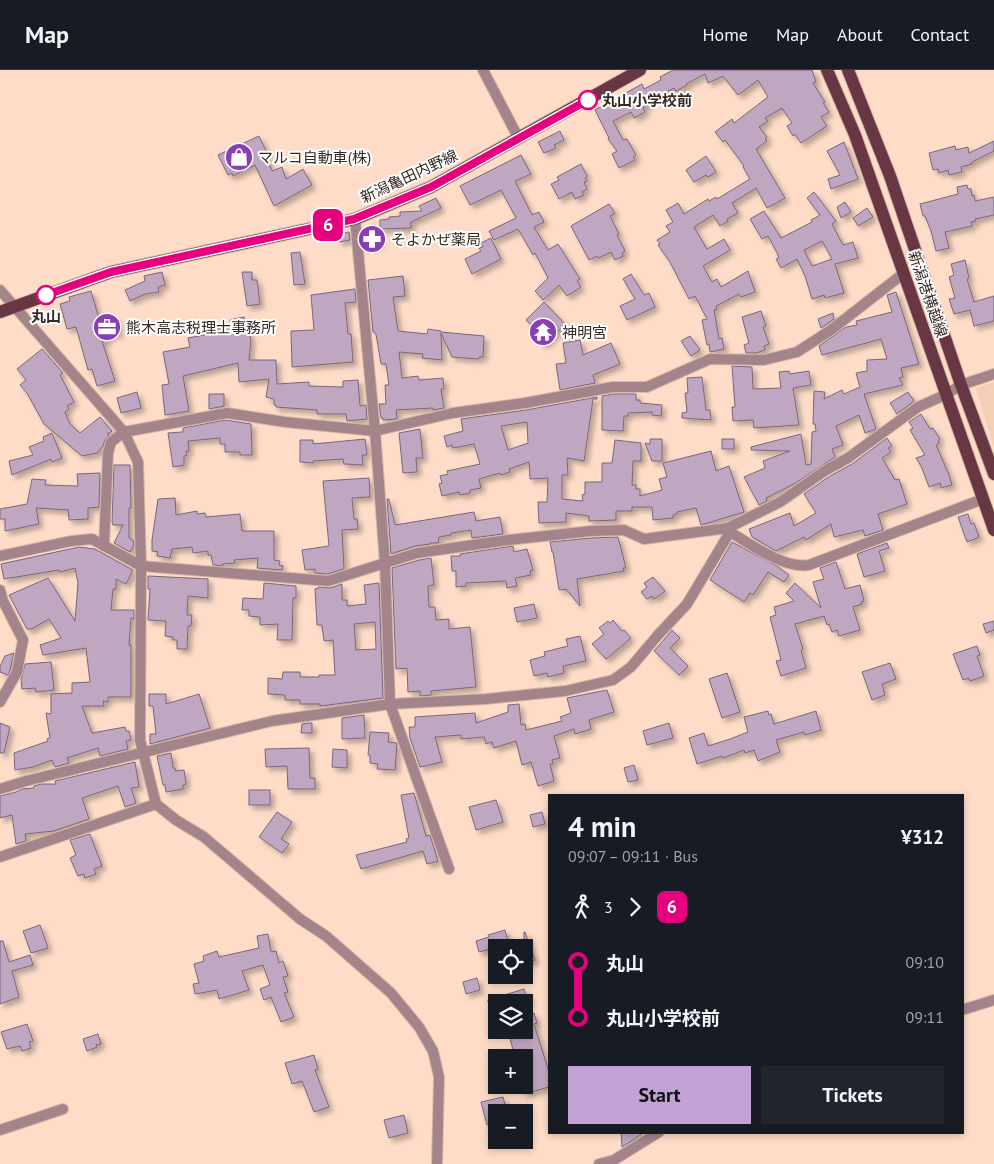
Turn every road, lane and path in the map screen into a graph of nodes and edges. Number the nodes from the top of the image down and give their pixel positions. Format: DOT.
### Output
graph roads {
  1 [pos="482,70"];
  2 [pos="640,70"];
  3 [pos="827,70"];
  4 [pos="848,70"];
  5 [pos="519,139"];
  6 [pos="354,219"];
  7 [pos="904,273"];
  8 [pos="0,290"];
  9 [pos="14,307"];
  10 [pos="0,312"];
  11 [pos="994,374"];
  12 [pos="961,385"];
  13 [pos="945,395"];
  14 [pos="376,431"];
  15 [pos="124,432"];
  16 [pos="994,474"];
  17 [pos="983,499"];
  18 [pos="729,530"];
  19 [pos="994,530"];
  20 [pos="104,546"];
  21 [pos="0,556"];
  22 [pos="384,563"];
  23 [pos="141,566"];
  24 [pos="0,590"];
  25 [pos="4,687"];
  26 [pos="0,702"];
  27 [pos="390,704"];
  28 [pos="143,753"];
  29 [pos="0,789"];
  30 [pos="156,804"];
  31 [pos="0,858"];
  32 [pos="449,869"];
  33 [pos="994,1000"];
  34 [pos="964,1009"];
  35 [pos="64,1109"];
  36 [pos="0,1130"];
  37 [pos="656,1134"];
  38 [pos="437,1164"];
  39 [pos="599,1164"];
  1 -- 5 [label="street"];
  2 -- 5 [label="main road, 新潟亀田内野線"];
  3 -- 7 [label="main road, 新潟港横越線"];
  4 -- 12 [label="main road, 新潟港横越線"];
  5 -- 6 [label="main road, 新潟亀田内野線"];
  6 -- 9 [label="main road, 新潟亀田内野線"];
  6 -- 14 [label="street"];
  7 -- 13 [label="main road, 新潟港横越線"];
  7 -- 14 [label="street"];
  8 -- 9 [label="street"];
  9 -- 10 [label="main road, 新潟亀田内野線"];
  9 -- 15 [label="street"];
  11 -- 12 [label="street"];
  12 -- 13 [label="street"];
  12 -- 16 [label="main road, 新潟港横越線"];
  13 -- 17 [label="main road, 新潟港横越線"];
  13 -- 18 [label="street"];
  14 -- 15 [label="street"];
  14 -- 22 [label="street"];
  15 -- 20 [label="street"];
  15 -- 23 [label="street"];
  17 -- 18 [label="street"];
  17 -- 19 [label="main road, 新潟港横越線"];
  18 -- 22 [label="street"];
  18 -- 27 [label="street"];
  20 -- 21 [label="street"];
  20 -- 23 [label="street"];
  22 -- 23 [label="street"];
  22 -- 27 [label="street"];
  23 -- 28 [label="street"];
  24 -- 25 [label="street"];
  25 -- 26 [label="street"];
  27 -- 28 [label="street"];
  27 -- 32 [label="street"];
  28 -- 29 [label="street"];
  28 -- 30 [label="street"];
  30 -- 31 [label="street"];
  30 -- 38 [label="street"];
  33 -- 34 [label="street"];
  35 -- 36 [label="street"];
  37 -- 39 [label="street"];
}
